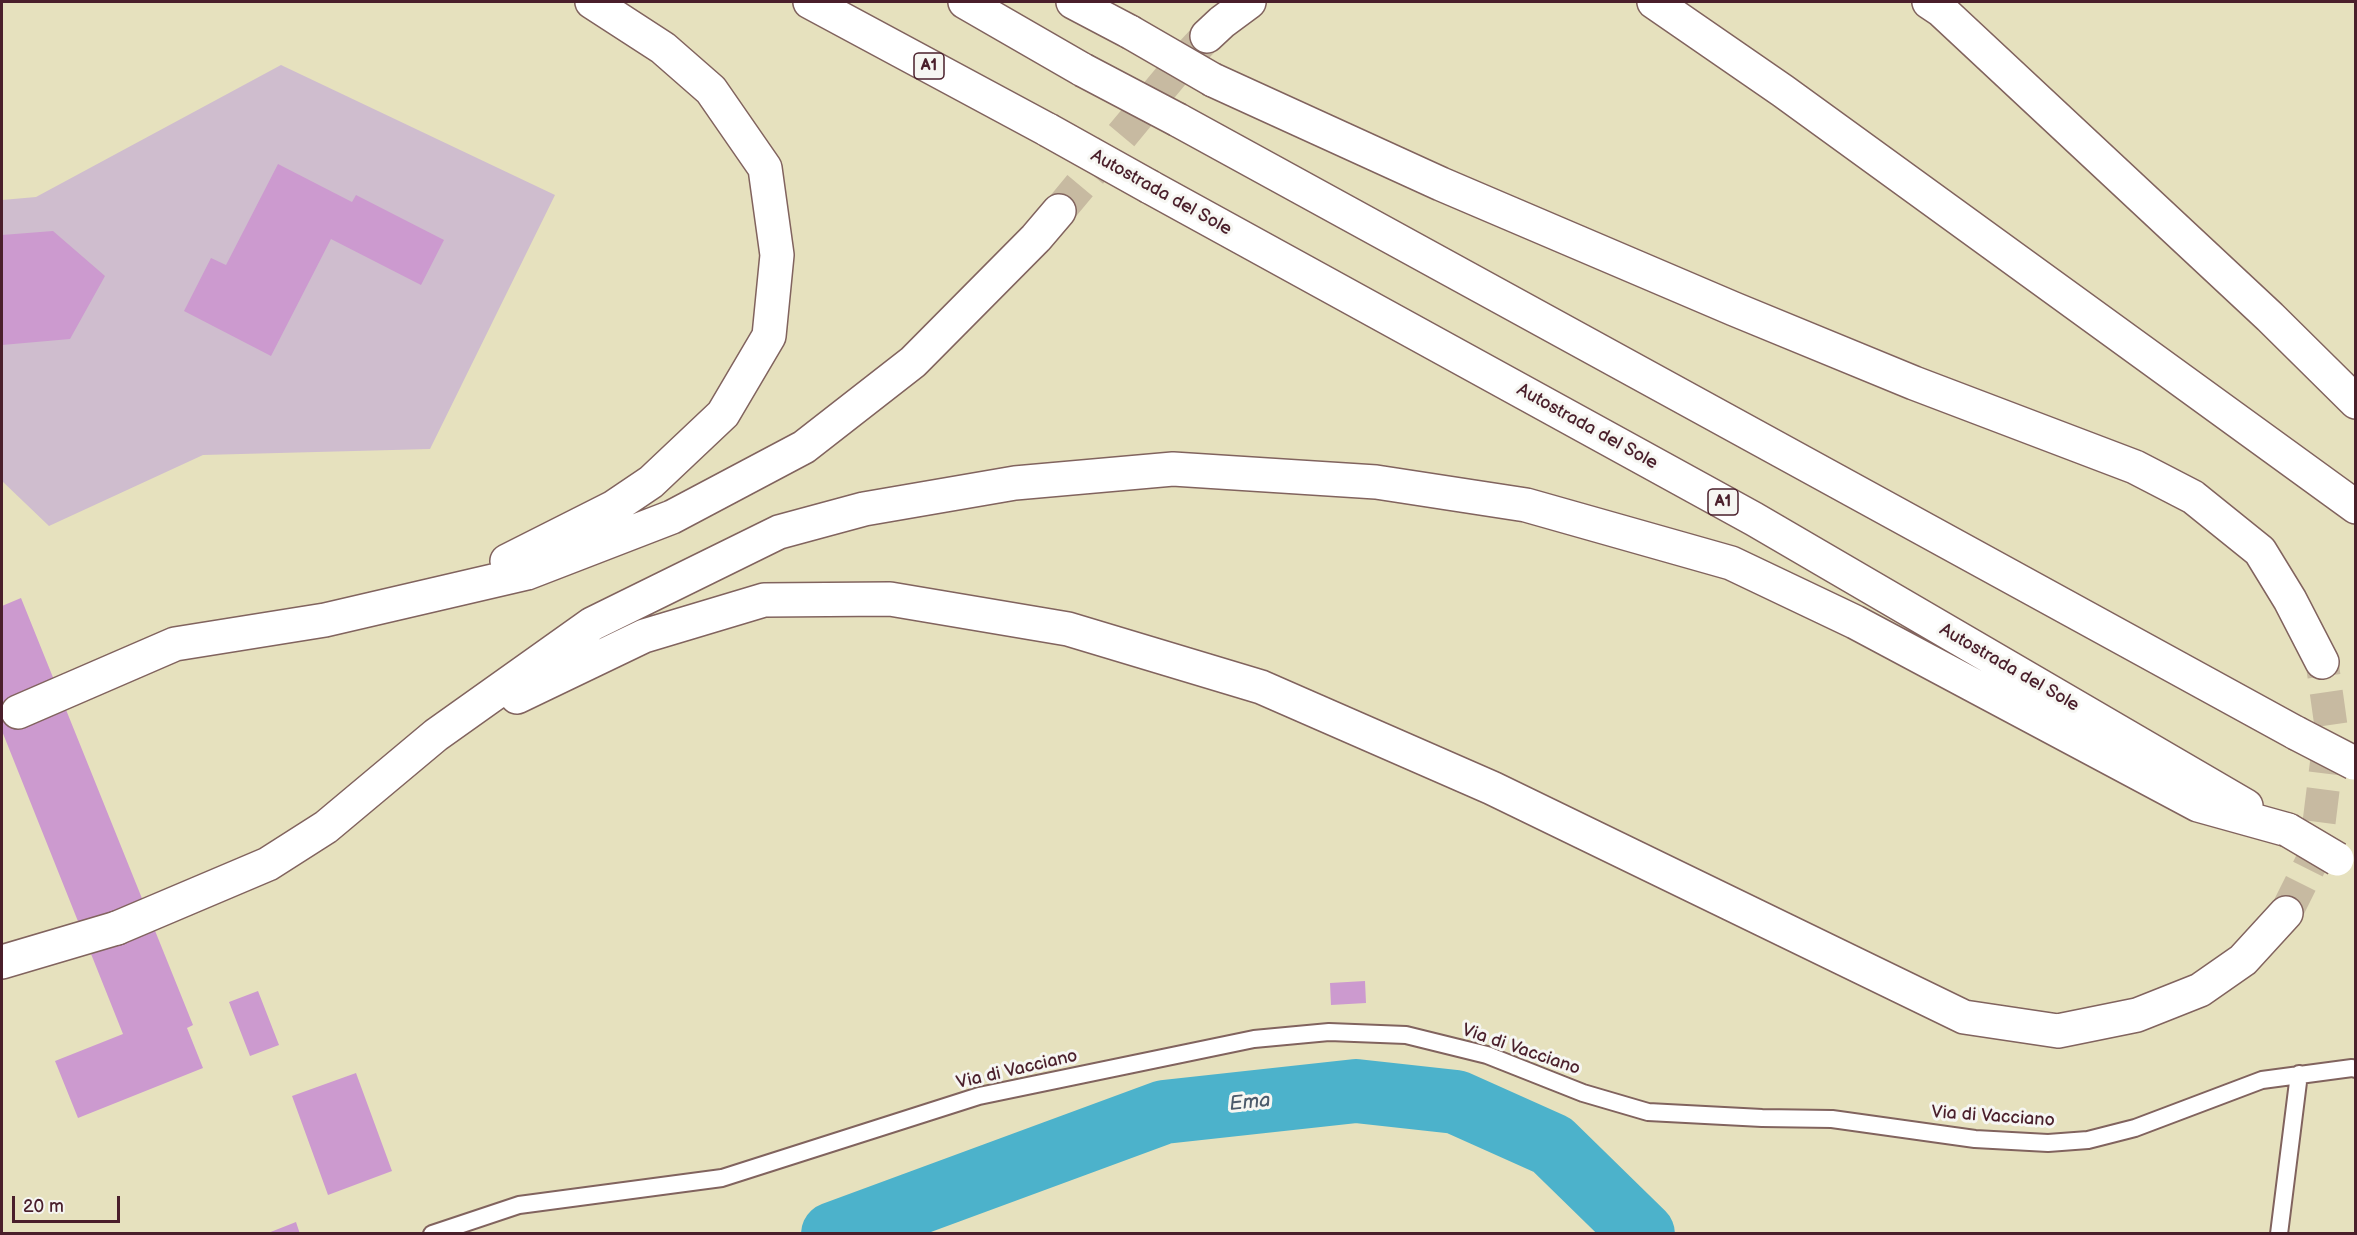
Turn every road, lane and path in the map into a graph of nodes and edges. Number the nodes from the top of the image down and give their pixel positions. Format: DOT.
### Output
graph roads {
  1 [pos="592,2"];
  2 [pos="810,2"];
  3 [pos="964,2"];
  4 [pos="1073,2"];
  5 [pos="1249,2"];
  6 [pos="1654,2"];
  7 [pos="1929,2"];
  8 [pos="1207,36"];
  9 [pos="1059,211"];
  10 [pos="2355,402"];
  11 [pos="2355,507"];
  12 [pos="446,591"];
  13 [pos="2322,662"];
  14 [pos="10,715"];
  15 [pos="436,735"];
  16 [pos="2355,764"];
  17 [pos="2288,830"];
  18 [pos="2346,863"];
  19 [pos="2286,914"];
  20 [pos="2,962"];
  21 [pos="2355,1069"];
  22 [pos="2299,1074"];
  23 [pos="432,1233"];
  24 [pos="2279,1233"];
  1 -- 12 [label="main road"];
  2 -- 17 [label="main road, Autostrada del Sole / A1, bridge"];
  3 -- 16 [label="main road, bridge"];
  4 -- 13 [label="main road, bridge"];
  5 -- 8 [label="main road"];
  6 -- 11 [label="main road"];
  7 -- 10 [label="main road"];
  9 -- 12 [label="main road"];
  12 -- 14 [label="main road"];
  15 -- 17 [label="main road"];
  15 -- 19 [label="main road"];
  15 -- 20 [label="main road"];
  17 -- 18 [label="main road, Autostrada del Sole / A1, bridge"];
  21 -- 22 [label="lane, Via di Vacciano"];
  22 -- 23 [label="lane, Via di Vacciano"];
  22 -- 24 [label="lane"];
}
